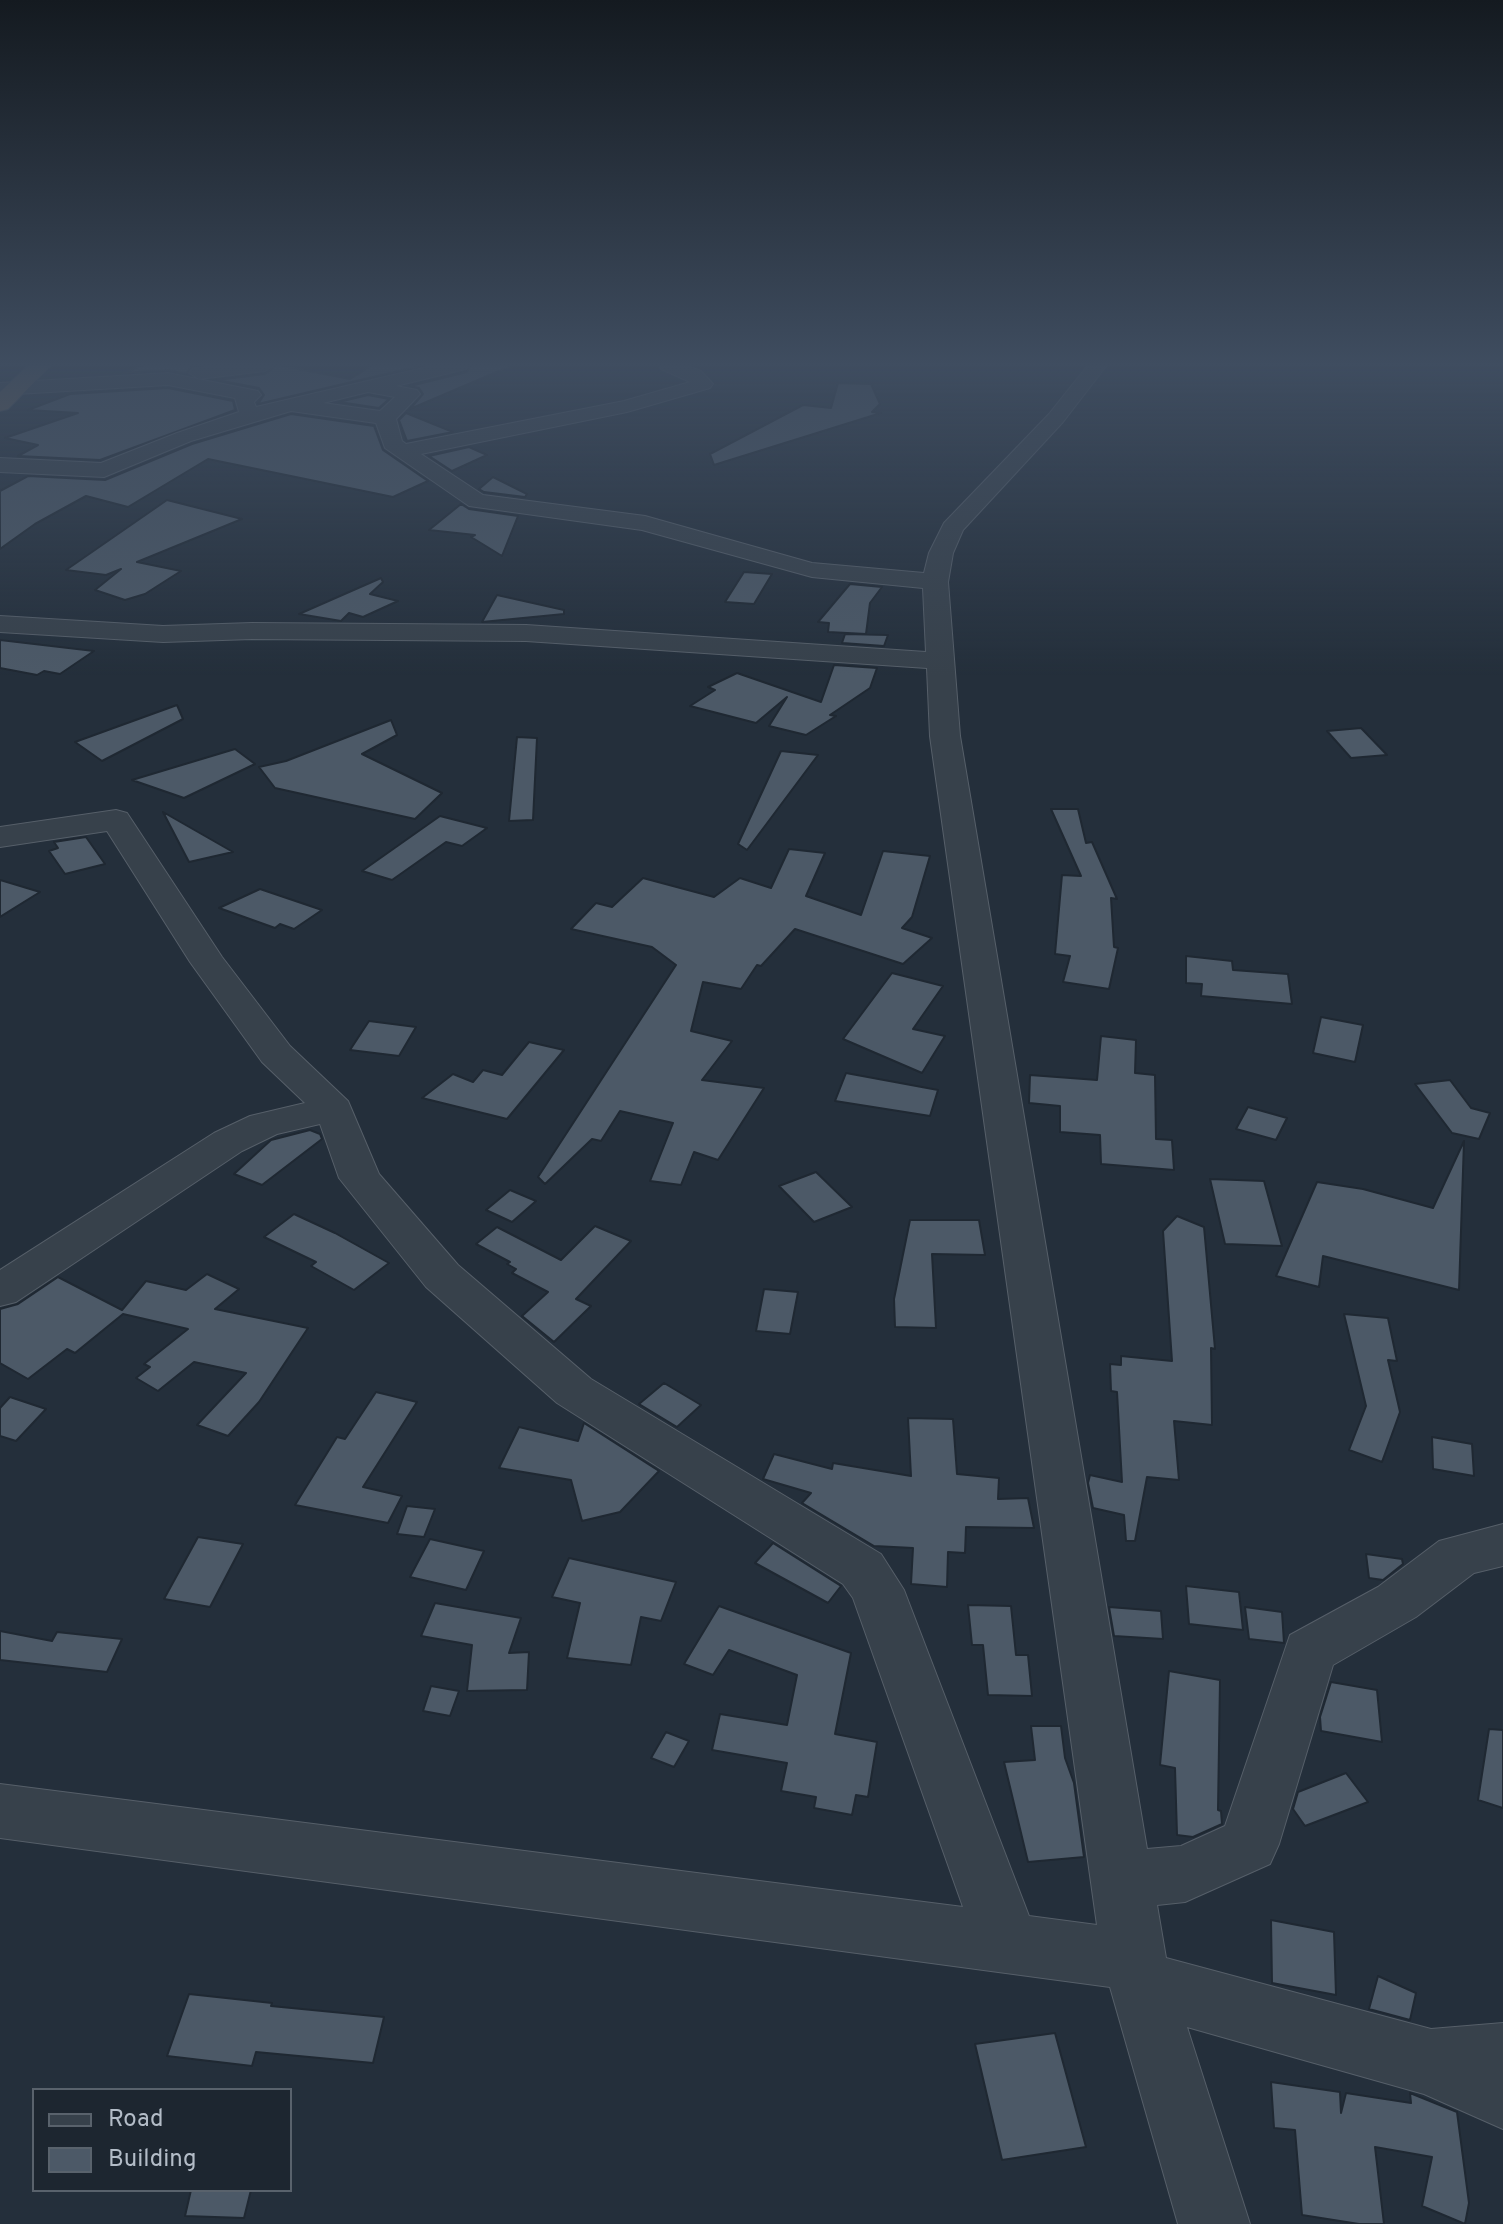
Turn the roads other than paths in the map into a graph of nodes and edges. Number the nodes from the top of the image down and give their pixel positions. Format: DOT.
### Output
graph roads {
  1 [pos="79,469"];
  2 [pos="108,469"];
  3 [pos="429,469"];
  4 [pos="1008,469"];
  5 [pos="935,582"];
  6 [pos="0,624"];
  7 [pos="941,661"];
  8 [pos="0,837"];
  9 [pos="334,1109"];
  10 [pos="0,1291"];
  11 [pos="1503,1545"];
  12 [pos="0,1811"];
  13 [pos="1121,1880"];
  14 [pos="1008,1945"];
  15 [pos="1138,1972"];
  16 [pos="1503,2056"];
  17 [pos="1429,2062"];
  18 [pos="1503,2095"];
  19 [pos="1214,2224"];
  1 -- 2 [label="street"];
  3 -- 5 [label="street"];
  4 -- 5 [label="street"];
  5 -- 7 [label="street"];
  6 -- 7 [label="street"];
  7 -- 13 [label="street"];
  8 -- 9 [label="street"];
  9 -- 10 [label="street"];
  9 -- 14 [label="street"];
  11 -- 13 [label="street"];
  12 -- 14 [label="street"];
  13 -- 15 [label="street"];
  14 -- 15 [label="street"];
  15 -- 17 [label="street"];
  15 -- 19 [label="street"];
  16 -- 17 [label="street"];
  17 -- 18 [label="street"];
}
